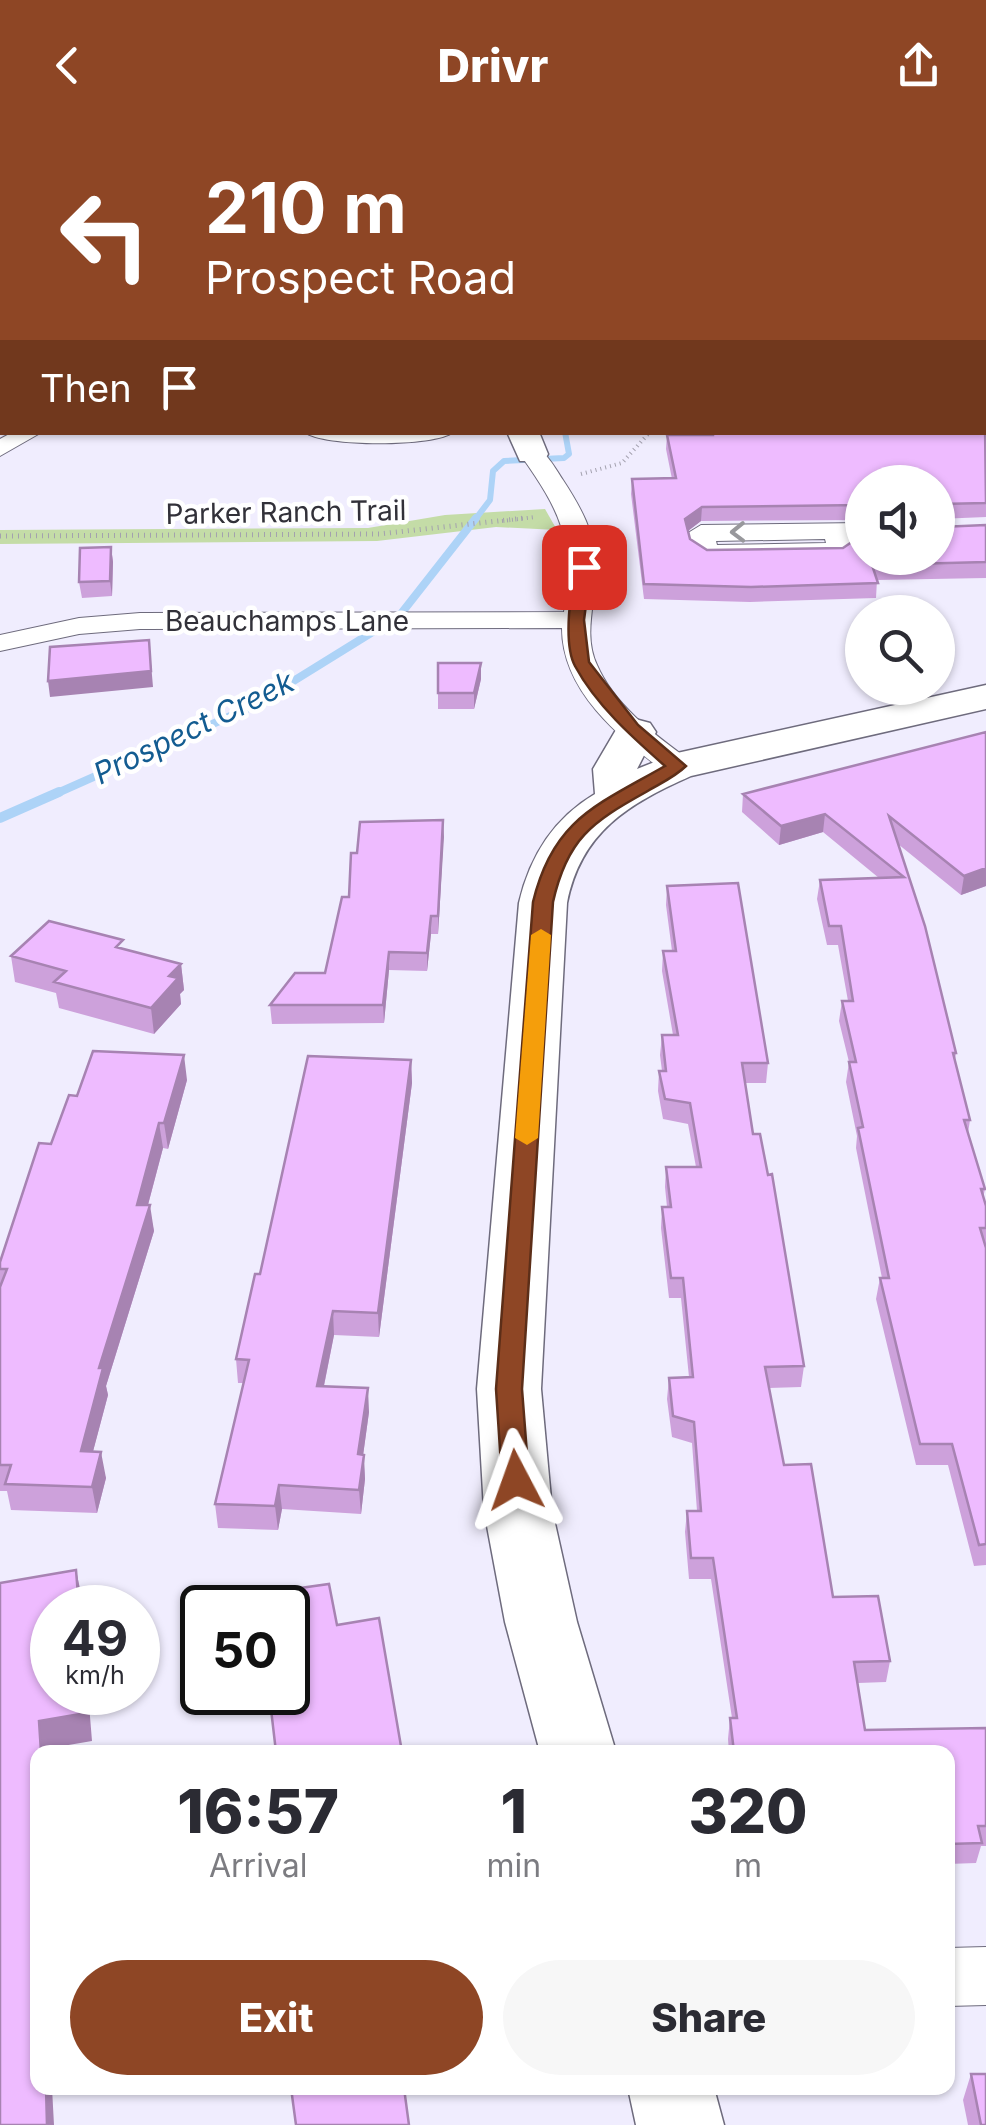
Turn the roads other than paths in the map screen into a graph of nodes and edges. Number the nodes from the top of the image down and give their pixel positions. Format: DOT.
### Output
graph roads {
  1 [pos="26,435"];
  2 [pos="360,435"];
  3 [pos="392,435"];
  4 [pos="0,449"];
  5 [pos="533,452"];
  6 [pos="576,620"];
  7 [pos="0,643"];
  8 [pos="986,697"];
  9 [pos="635,732"];
  10 [pos="677,766"];
  11 [pos="618,798"];
  12 [pos="576,1745"];
  13 [pos="986,1976"];
  14 [pos="955,1977"];
  15 [pos="673,2095"];
  16 [pos="680,2125"];
  1 -- 4 [label="street"];
  2 -- 3 [label="street"];
  5 -- 6 [label="street"];
  6 -- 7 [label="street, Beauchamps Lane"];
  6 -- 9 [label="street"];
  8 -- 10 [label="main road"];
  9 -- 10 [label="street"];
  9 -- 11 [label="main road"];
  10 -- 11 [label="main road"];
  11 -- 12 [label="main road"];
  13 -- 14 [label="street"];
  15 -- 16 [label="main road"];
}
